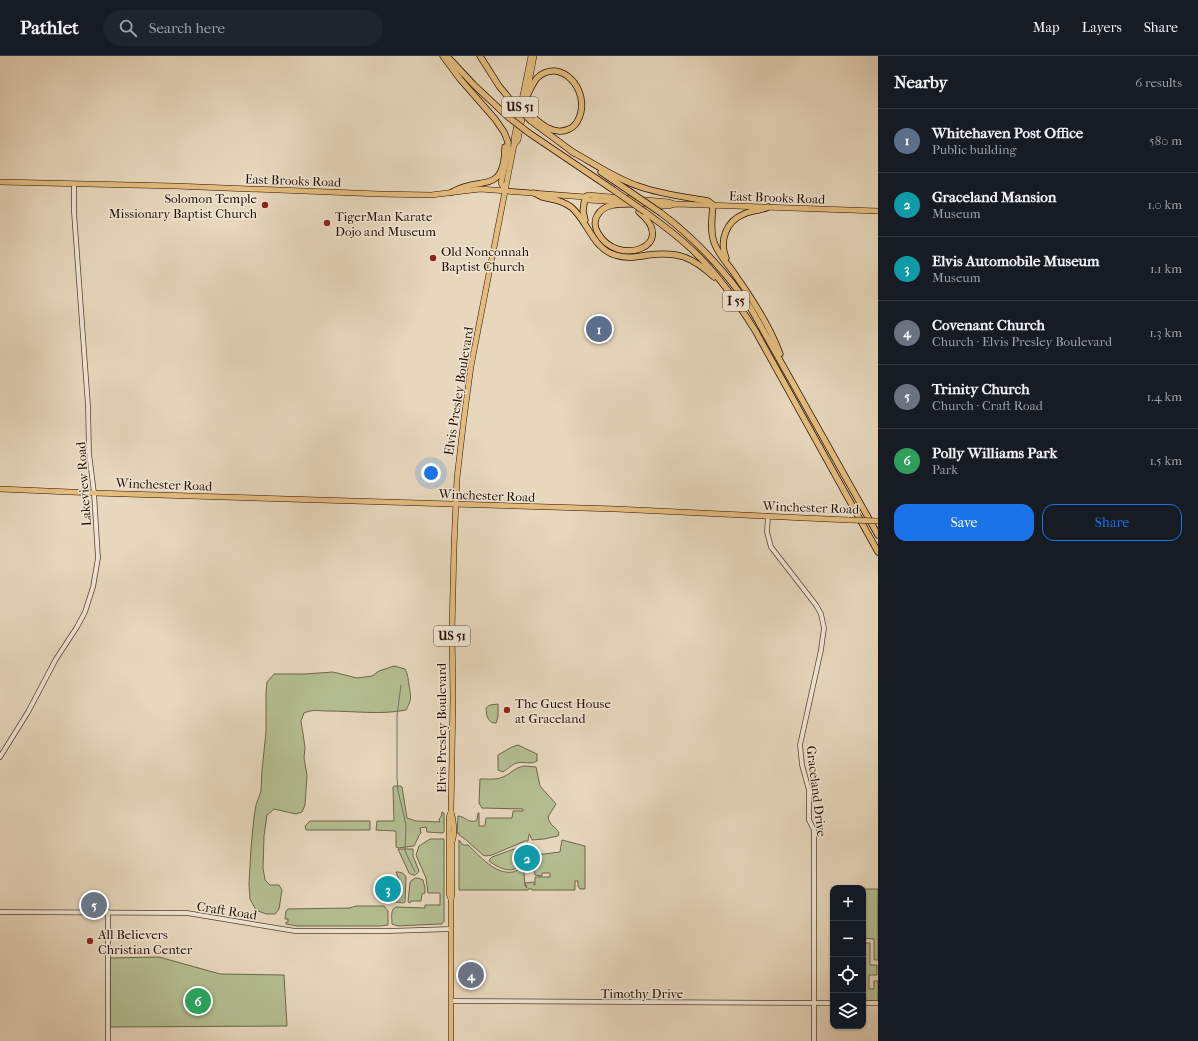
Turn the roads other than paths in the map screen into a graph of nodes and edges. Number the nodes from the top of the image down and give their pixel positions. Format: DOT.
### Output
graph roads {
  1 [pos="443,56"];
  2 [pos="447,56"];
  3 [pos="480,56"];
  4 [pos="531,56"];
  5 [pos="534,56"];
  6 [pos="526,99"];
  7 [pos="518,117"];
  8 [pos="531,119"];
  9 [pos="501,128"];
  10 [pos="514,145"];
  11 [pos="508,152"];
  12 [pos="571,152"];
  13 [pos="0,182"];
  14 [pos="74,184"];
  15 [pos="505,190"];
  16 [pos="452,192"];
  17 [pos="534,193"];
  18 [pos="585,197"];
  19 [pos="638,204"];
  20 [pos="674,204"];
  21 [pos="713,205"];
  22 [pos="768,207"];
  23 [pos="878,211"];
  24 [pos="642,212"];
  25 [pos="590,232"];
  26 [pos="730,267"];
  27 [pos="730,291"];
  28 [pos="785,367"];
  29 [pos="0,489"];
  30 [pos="94,493"];
  31 [pos="455,505"];
  32 [pos="768,516"];
  33 [pos="878,521"];
  34 [pos="878,535"];
  35 [pos="878,552"];
  36 [pos="0,757"];
  37 [pos="0,912"];
  38 [pos="108,912"];
  39 [pos="451,929"];
  40 [pos="451,1001"];
  41 [pos="814,1003"];
  42 [pos="830,1003"];
  43 [pos="866,1003"];
  44 [pos="878,1003"];
  45 [pos="108,1041"];
  46 [pos="451,1041"];
  47 [pos="814,1041"];
  1 -- 9 [label="highway"];
  2 -- 24 [label="highway, bridge"];
  3 -- 8 [label="highway, I 55, bridge"];
  4 -- 7 [label="main road, Elvis Presley Boulevard / US 51"];
  5 -- 6 [label="main road, Elvis Presley Boulevard / US 51"];
  6 -- 8 [label="highway"];
  6 -- 10 [label="main road, Elvis Presley Boulevard / US 51"];
  7 -- 10 [label="main road, Elvis Presley Boulevard / US 51"];
  7 -- 11 [label="main road"];
  8 -- 12 [label="highway, I 55"];
  9 -- 11 [label="highway"];
  9 -- 16 [label="highway"];
  10 -- 15 [label="main road, Elvis Presley Boulevard / US 51"];
  11 -- 15 [label="main road"];
  12 -- 21 [label="highway"];
  12 -- 28 [label="highway, I 55, bridge"];
  13 -- 14 [label="main road, East Brooks Road"];
  14 -- 16 [label="main road, East Brooks Road"];
  14 -- 30 [label="street, Lakeview Road"];
  15 -- 16 [label="main road, East Brooks Road"];
  15 -- 17 [label="main road, East Brooks Road"];
  15 -- 31 [label="main road, Elvis Presley Boulevard / US 51"];
  17 -- 18 [label="main road, East Brooks Road"];
  17 -- 25 [label="highway"];
  18 -- 19 [label="main road, East Brooks Road"];
  18 -- 20 [label="main road, East Brooks Road"];
  18 -- 25 [label="highway"];
  19 -- 20 [label="main road, East Brooks Road"];
  19 -- 24 [label="highway"];
  20 -- 21 [label="main road, East Brooks Road"];
  21 -- 22 [label="main road, East Brooks Road"];
  21 -- 26 [label="highway"];
  22 -- 23 [label="main road, East Brooks Road"];
  22 -- 26 [label="highway"];
  24 -- 27 [label="highway, I 55"];
  25 -- 27 [label="highway"];
  26 -- 28 [label="highway"];
  27 -- 35 [label="highway, I 55"];
  28 -- 34 [label="highway, I 55"];
  29 -- 30 [label="main road, Winchester Road"];
  30 -- 31 [label="main road, Winchester Road"];
  30 -- 36 [label="street, Lakeview Road"];
  31 -- 32 [label="main road, Winchester Road"];
  31 -- 39 [label="main road, Elvis Presley Boulevard / US 51"];
  32 -- 33 [label="main road, Winchester Road, bridge"];
  32 -- 41 [label="street, Graceland Drive"];
  37 -- 38 [label="street, Craft Road"];
  38 -- 39 [label="street, Craft Road"];
  38 -- 45 [label="street"];
  39 -- 40 [label="main road, Elvis Presley Boulevard / US 51"];
  40 -- 41 [label="street, Timothy Drive"];
  40 -- 46 [label="main road, Elvis Presley Boulevard / US 51"];
  41 -- 42 [label="street, Timothy Drive"];
  41 -- 47 [label="street, Graceland Drive"];
  43 -- 44 [label="street"];
}
